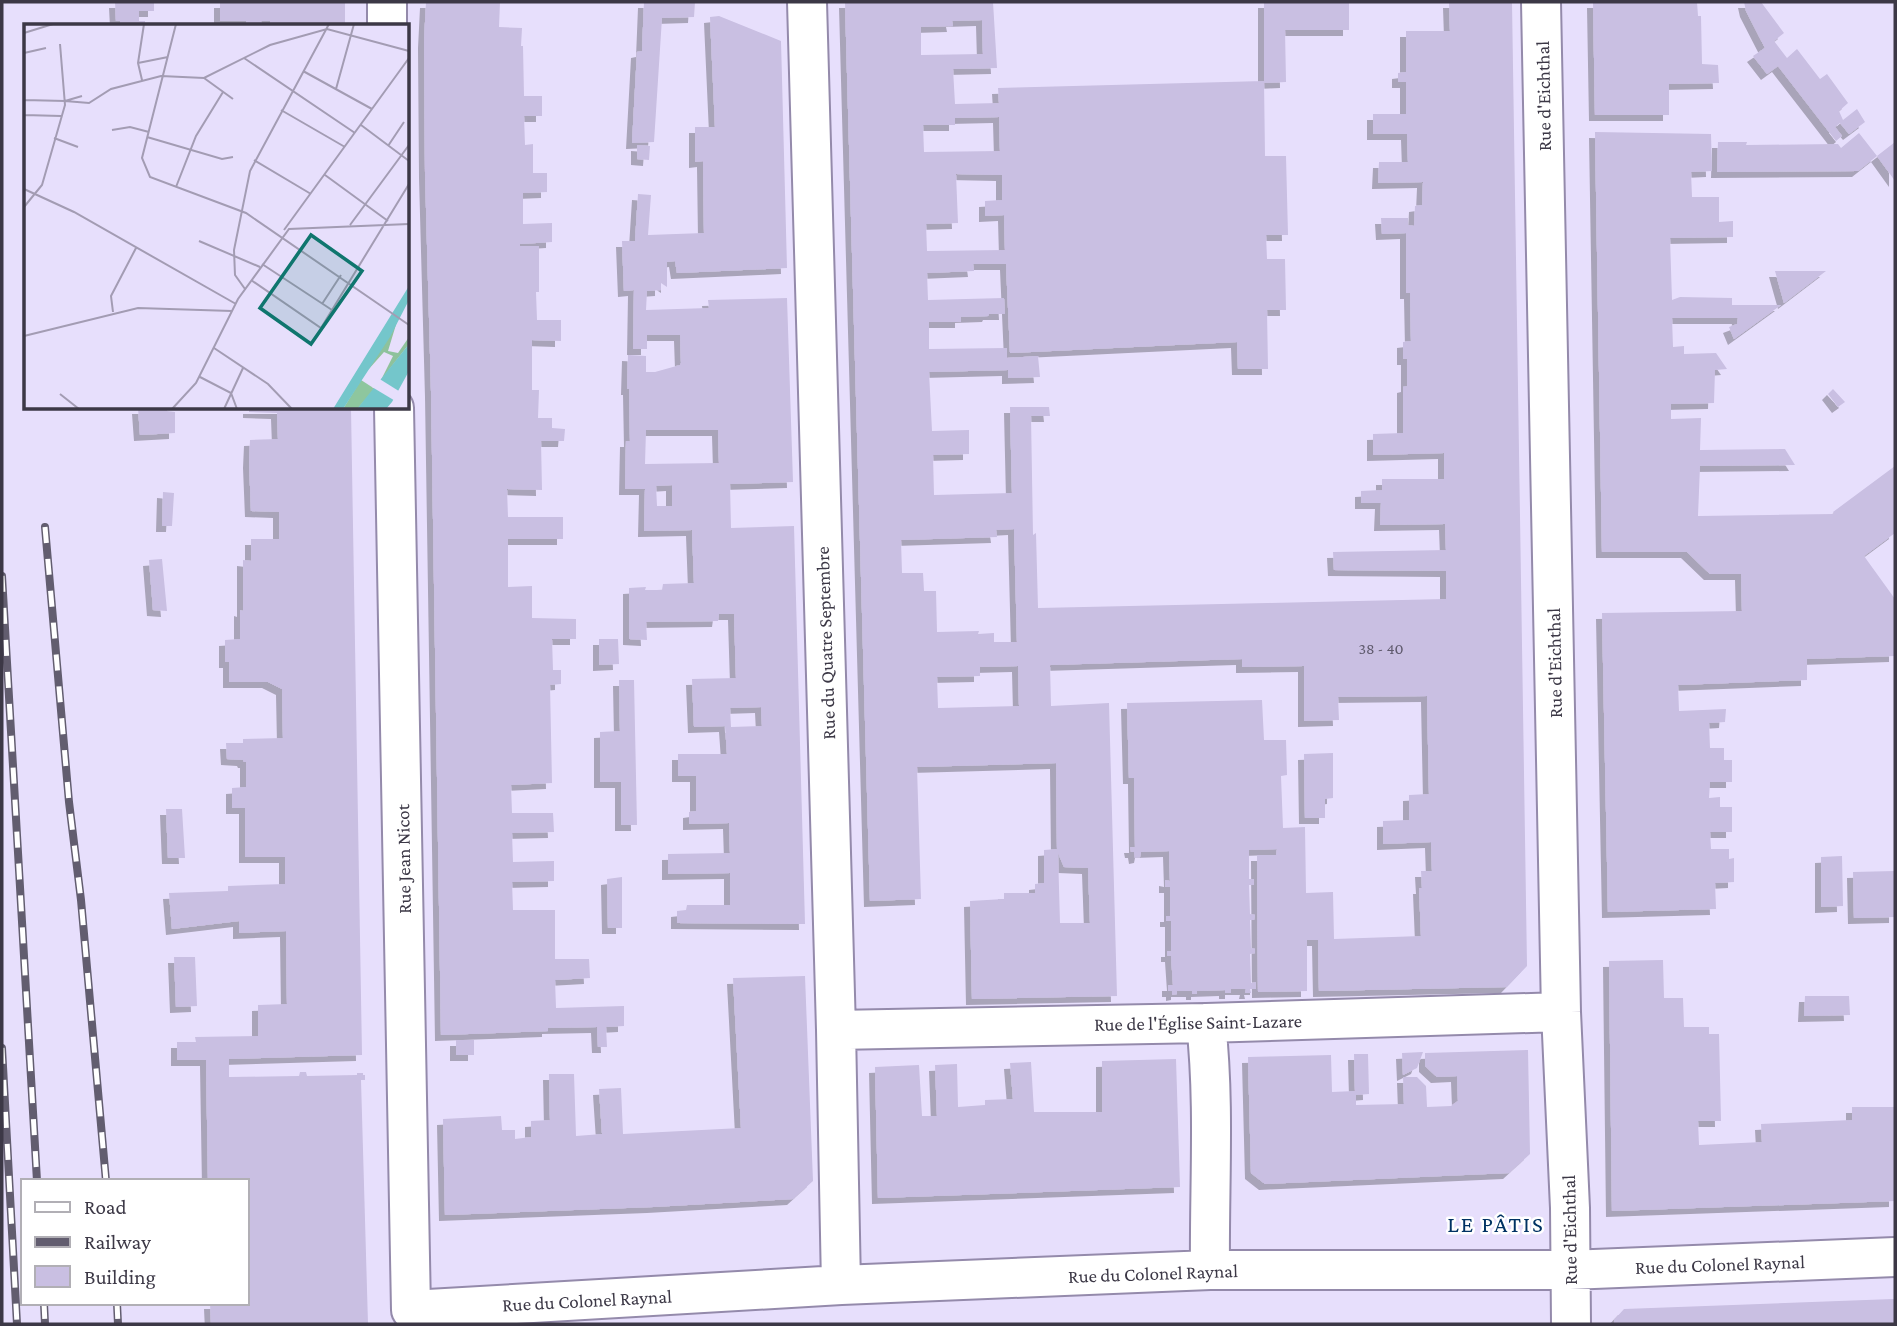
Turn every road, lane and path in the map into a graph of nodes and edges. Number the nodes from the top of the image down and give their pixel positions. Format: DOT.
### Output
graph roads {
  1 [pos="387,2"];
  2 [pos="807,2"];
  3 [pos="1541,2"];
  4 [pos="387,24"];
  5 [pos="394,410"];
  6 [pos="1561,1012"];
  7 [pos="1206,1023"];
  8 [pos="836,1030"];
  9 [pos="1895,1257"];
  10 [pos="1210,1270"];
  11 [pos="1569,1270"];
  12 [pos="841,1285"];
  13 [pos="411,1310"];
  14 [pos="1571,1324"];
  1 -- 4 [label="street"];
  2 -- 8 [label="street, Rue du Quatre Septembre"];
  3 -- 6 [label="street, Rue d'Eichthal"];
  5 -- 13 [label="street, Rue Jean Nicot"];
  6 -- 7 [label="street, Rue de l'Église Saint-Lazare"];
  6 -- 11 [label="street, Rue d'Eichthal"];
  7 -- 8 [label="street, Rue de l'Église Saint-Lazare"];
  7 -- 10 [label="street"];
  8 -- 12 [label="street, Rue du Quatre Septembre"];
  9 -- 11 [label="street, Rue du Colonel Raynal"];
  10 -- 11 [label="street, Rue du Colonel Raynal"];
  10 -- 12 [label="street, Rue du Colonel Raynal"];
  11 -- 14 [label="street, Rue d'Eichthal"];
  12 -- 13 [label="street, Rue du Colonel Raynal"];
}
